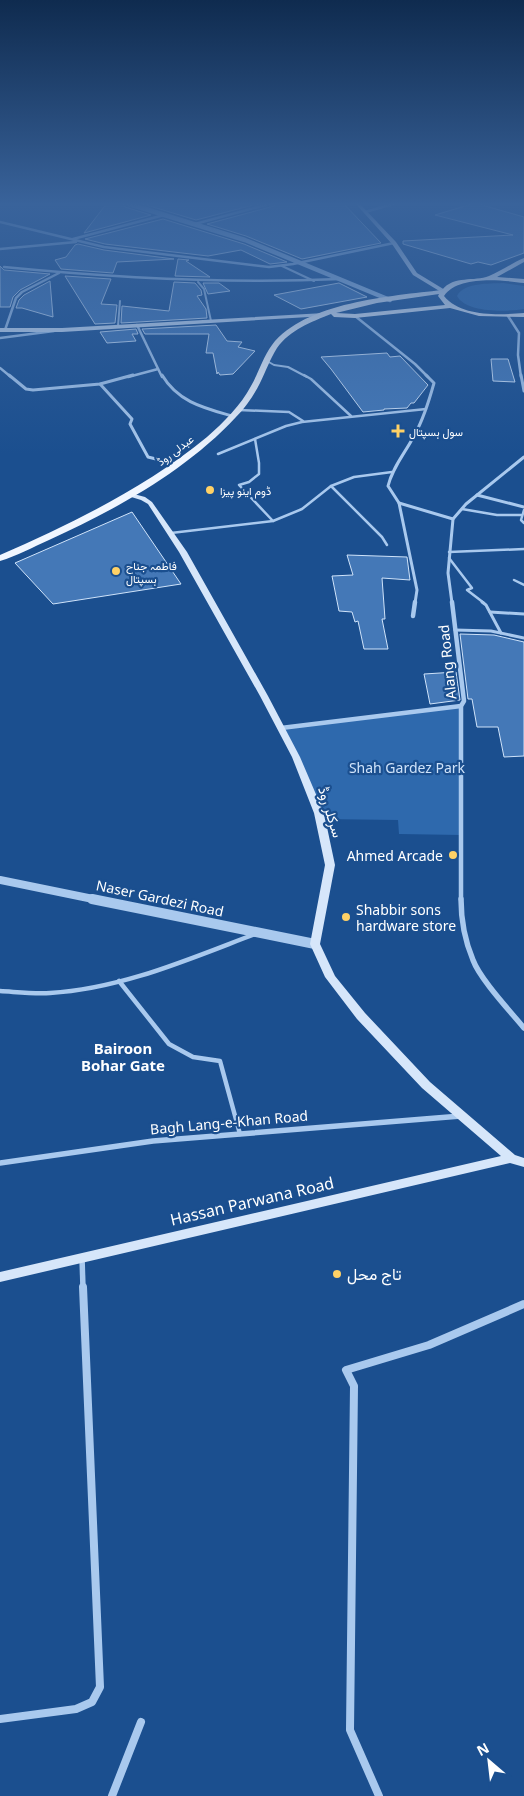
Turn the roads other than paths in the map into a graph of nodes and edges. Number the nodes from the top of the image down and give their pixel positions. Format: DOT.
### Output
graph roads {
  1 [pos="32,287"];
  2 [pos="202,287"];
  3 [pos="360,287"];
  4 [pos="436,287"];
  5 [pos="452,287"];
  6 [pos="443,291"];
  7 [pos="390,300"];
  8 [pos="120,301"];
  9 [pos="452,306"];
  10 [pos="324,315"];
  11 [pos="524,315"];
  12 [pos="355,316"];
  13 [pos="508,316"];
  14 [pos="211,321"];
  15 [pos="137,325"];
  16 [pos="118,326"];
  17 [pos="3,330"];
  18 [pos="62,330"];
  19 [pos="519,333"];
  20 [pos="524,334"];
  21 [pos="0,338"];
  22 [pos="267,360"];
  23 [pos="0,368"];
  24 [pos="158,369"];
  25 [pos="100,384"];
  26 [pos="524,391"];
  27 [pos="426,409"];
  28 [pos="234,413"];
  29 [pos="351,416"];
  30 [pos="303,421"];
  31 [pos="255,439"];
  32 [pos="218,454"];
  33 [pos="524,457"];
  34 [pos="176,464"];
  35 [pos="392,472"];
  36 [pos="330,486"];
  37 [pos="130,495"];
  38 [pos="477,495"];
  39 [pos="398,503"];
  40 [pos="524,508"];
  41 [pos="462,509"];
  42 [pos="521,514"];
  43 [pos="453,518"];
  44 [pos="273,520"];
  45 [pos="524,524"];
  46 [pos="171,533"];
  47 [pos="387,545"];
  48 [pos="524,549"];
  49 [pos="448,552"];
  50 [pos="0,558"];
  51 [pos="448,558"];
  52 [pos="514,580"];
  53 [pos="524,585"];
  54 [pos="490,612"];
  55 [pos="524,614"];
  56 [pos="413,616"];
  57 [pos="456,630"];
  58 [pos="501,633"];
  59 [pos="524,638"];
  60 [pos="461,706"];
  61 [pos="281,728"];
  62 [pos="0,880"];
  63 [pos="259,933"];
  64 [pos="315,944"];
  65 [pos="119,981"];
  66 [pos="0,991"];
  67 [pos="524,1028"];
  68 [pos="461,1116"];
  69 [pos="240,1134"];
  70 [pos="517,1158"];
  71 [pos="0,1163"];
  72 [pos="524,1164"];
  73 [pos="82,1257"];
  74 [pos="0,1277"];
  75 [pos="524,1304"];
  76 [pos="0,1718"];
  77 [pos="141,1722"];
  78 [pos="112,1796"];
  79 [pos="379,1796"];
  1 -- 17 [label="street"];
  2 -- 14 [label="lane"];
  3 -- 7 [label="street"];
  4 -- 6 [label="main road"];
  5 -- 6 [label="main road, عبدلی روڈ"];
  6 -- 7 [label="main road, عبدلی روڈ"];
  6 -- 9 [label="main road"];
  7 -- 10 [label="main road, عبدلی روڈ"];
  8 -- 16 [label="lane"];
  9 -- 12 [label="main road, عبدلی روڈ"];
  9 -- 13 [label="main road"];
  10 -- 12 [label="main road, عبدلی روڈ"];
  10 -- 14 [label="main road"];
  10 -- 22 [label="main road, عبدلی روڈ"];
  11 -- 13 [label="main road"];
  12 -- 27 [label="street"];
  13 -- 19 [label="street"];
  14 -- 15 [label="main road"];
  15 -- 16 [label="main road"];
  15 -- 24 [label="street"];
  16 -- 18 [label="main road"];
  17 -- 18 [label="main road"];
  18 -- 21 [label="street"];
  19 -- 20 [label="street"];
  19 -- 26 [label="street"];
  22 -- 28 [label="main road, عبدلی روڈ"];
  22 -- 29 [label="lane"];
  23 -- 25 [label="street"];
  24 -- 25 [label="street"];
  24 -- 28 [label="street"];
  25 -- 34 [label="street"];
  27 -- 29 [label="lane"];
  27 -- 35 [label="street"];
  28 -- 30 [label="lane"];
  28 -- 34 [label="main road, عبدلی روڈ"];
  29 -- 30 [label="lane"];
  30 -- 31 [label="lane"];
  31 -- 32 [label="lane"];
  31 -- 44 [label="lane"];
  33 -- 38 [label="street"];
  34 -- 37 [label="main road, عبدلی روڈ"];
  35 -- 36 [label="lane"];
  35 -- 39 [label="street"];
  36 -- 44 [label="lane"];
  36 -- 47 [label="lane"];
  37 -- 46 [label="main road, سرکلر روڈ"];
  37 -- 50 [label="main road, عبدلی روڈ"];
  38 -- 40 [label="street"];
  38 -- 41 [label="street"];
  39 -- 43 [label="street"];
  39 -- 56 [label="street"];
  40 -- 42 [label="lane"];
  41 -- 42 [label="lane"];
  41 -- 43 [label="street"];
  42 -- 45 [label="lane"];
  43 -- 49 [label="street, Alang Road"];
  44 -- 46 [label="lane"];
  46 -- 61 [label="main road, سرکلر روڈ"];
  48 -- 49 [label="lane"];
  49 -- 51 [label="street, Alang Road"];
  51 -- 54 [label="lane"];
  51 -- 57 [label="street, Alang Road"];
  52 -- 53 [label="lane"];
  54 -- 55 [label="lane"];
  54 -- 58 [label="lane"];
  57 -- 58 [label="lane"];
  57 -- 60 [label="street, Alang Road"];
  58 -- 59 [label="lane"];
  60 -- 61 [label="street"];
  60 -- 67 [label="street, Alang Road"];
  61 -- 64 [label="main road, سرکلر روڈ"];
  62 -- 63 [label="street, Naser Gardezi Road"];
  63 -- 64 [label="street, Naser Gardezi Road"];
  63 -- 65 [label="lane"];
  64 -- 68 [label="main road"];
  65 -- 66 [label="lane"];
  65 -- 69 [label="lane"];
  68 -- 69 [label="street, Bagh Lang-e-Khan Road"];
  68 -- 70 [label="main road"];
  69 -- 71 [label="street, Bagh Lang-e-Khan Road"];
  70 -- 72 [label="main road"];
  70 -- 73 [label="main road, Hassan Parwana Road"];
  73 -- 74 [label="main road, Hassan Parwana Road"];
  73 -- 76 [label="street"];
  75 -- 79 [label="street"];
  77 -- 78 [label="street"];
}
